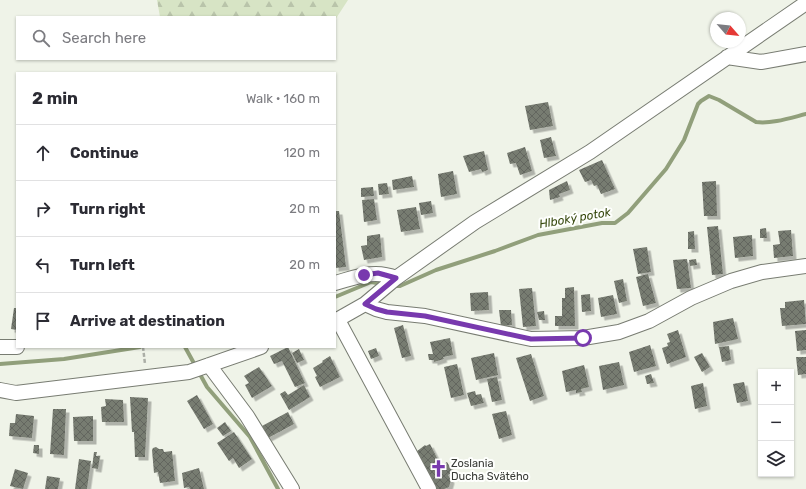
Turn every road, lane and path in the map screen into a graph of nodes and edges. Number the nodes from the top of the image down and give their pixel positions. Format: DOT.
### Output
graph roads {
  1 [pos="806,4"];
  2 [pos="806,54"];
  3 [pos="727,57"];
  4 [pos="806,266"];
  5 [pos="396,278"];
  6 [pos="336,283"];
  7 [pos="366,302"];
  8 [pos="337,321"];
  9 [pos="16,346"];
  10 [pos="0,347"];
  11 [pos="144,348"];
  12 [pos="258,348"];
  13 [pos="144,356"];
  14 [pos="207,366"];
  15 [pos="0,390"];
  16 [pos="292,489"];
  17 [pos="429,489"];
  1 -- 3 [label="street"];
  2 -- 3 [label="street"];
  3 -- 5 [label="street"];
  4 -- 7 [label="street"];
  5 -- 6 [label="street"];
  5 -- 7 [label="street"];
  7 -- 8 [label="street"];
  8 -- 17 [label="street"];
  9 -- 10 [label="street"];
  11 -- 13 [label="path"];
  12 -- 14 [label="street"];
  14 -- 15 [label="street"];
  14 -- 16 [label="street"];
}
